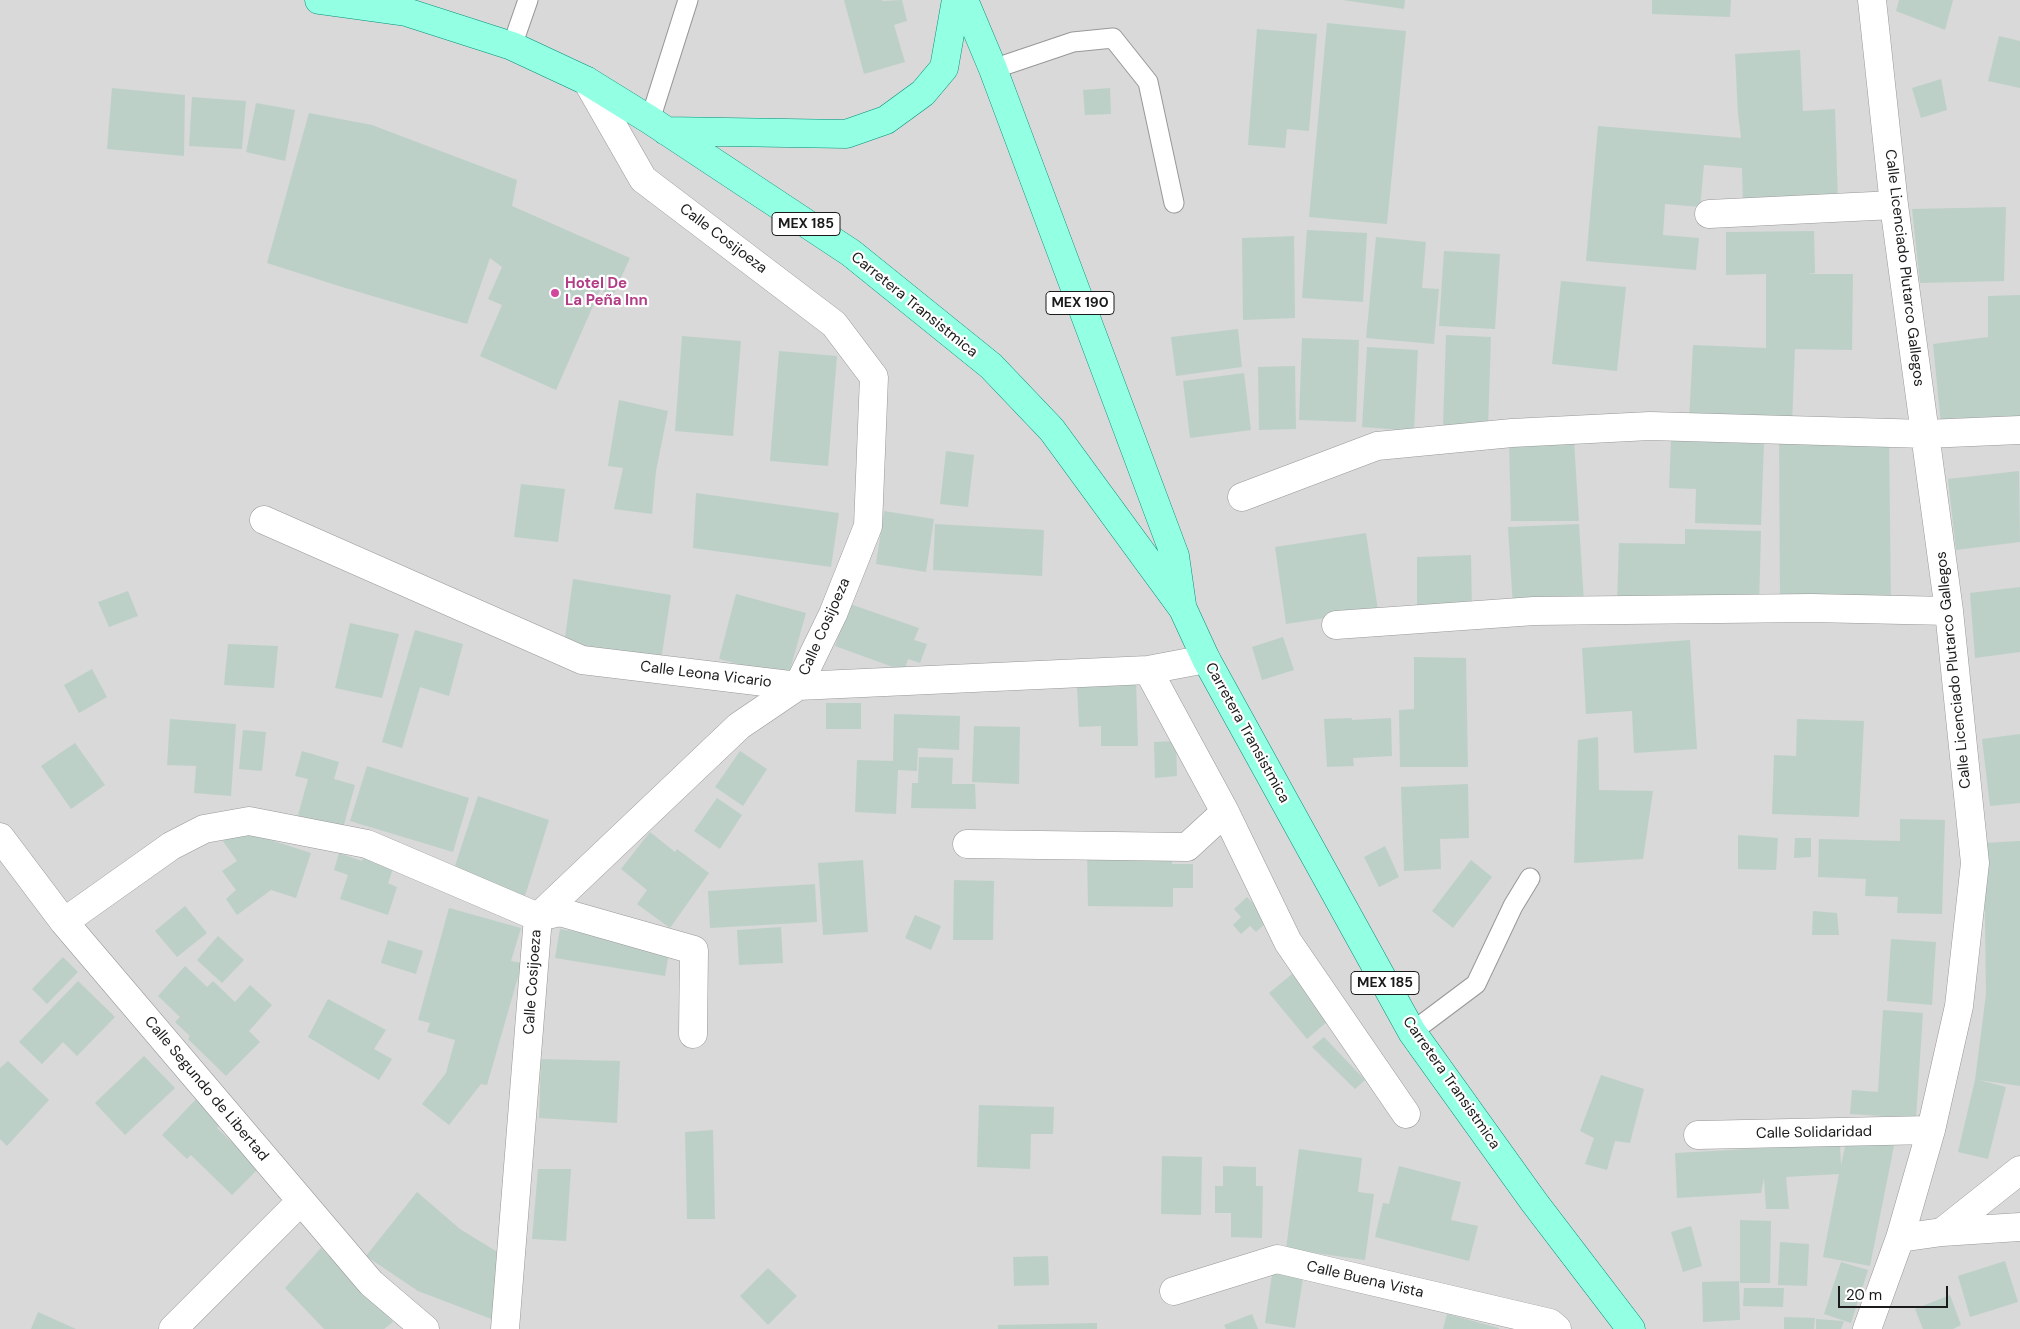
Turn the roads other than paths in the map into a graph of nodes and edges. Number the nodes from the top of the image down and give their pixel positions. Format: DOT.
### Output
graph roads {
  1 [pos="319,0"];
  2 [pos="528,0"];
  3 [pos="688,0"];
  4 [pos="956,0"];
  5 [pos="964,0"];
  6 [pos="1872,0"];
  7 [pos="512,46"];
  8 [pos="993,69"];
  9 [pos="587,82"];
  10 [pos="658,125"];
  11 [pos="1174,203"];
  12 [pos="1894,205"];
  13 [pos="1710,214"];
  14 [pos="2020,430"];
  15 [pos="1926,434"];
  16 [pos="1242,497"];
  17 [pos="264,520"];
  18 [pos="1183,609"];
  19 [pos="1949,611"];
  20 [pos="1336,625"];
  21 [pos="1206,659"];
  22 [pos="1148,670"];
  23 [pos="798,686"];
  24 [pos="1225,812"];
  25 [pos="0,837"];
  26 [pos="967,844"];
  27 [pos="1530,878"];
  28 [pos="538,917"];
  29 [pos="64,922"];
  30 [pos="1412,1032"];
  31 [pos="693,1034"];
  32 [pos="1406,1114"];
  33 [pos="1931,1130"];
  34 [pos="1698,1135"];
  35 [pos="2020,1170"];
  36 [pos="300,1201"];
  37 [pos="2020,1227"];
  38 [pos="1942,1232"];
  39 [pos="1900,1238"];
  40 [pos="1174,1291"];
  41 [pos="173,1329"];
  42 [pos="425,1329"];
  43 [pos="505,1329"];
  44 [pos="1557,1329"];
  45 [pos="1631,1329"];
  46 [pos="1867,1329"];
  1 -- 7 [label="main road, Carretera Transistmica / MEX 185"];
  2 -- 7 [label="lane"];
  3 -- 10 [label="lane"];
  4 -- 10 [label="main road"];
  5 -- 8 [label="main road, Carretera Transistmica / MEX 190"];
  6 -- 12 [label="street, Calle Licenciado Plutarco Gallegos"];
  7 -- 9 [label="main road, Carretera Transistmica / MEX 185"];
  8 -- 11 [label="lane"];
  8 -- 18 [label="main road, Carretera Transistmica / MEX 190"];
  9 -- 10 [label="main road, Carretera Transistmica / MEX 185"];
  9 -- 23 [label="street, Calle Cosijoeza"];
  10 -- 18 [label="main road, Carretera Transistmica / MEX 185"];
  12 -- 13 [label="street"];
  12 -- 15 [label="street, Calle Licenciado Plutarco Gallegos"];
  14 -- 15 [label="street"];
  15 -- 16 [label="street"];
  15 -- 19 [label="street, Calle Licenciado Plutarco Gallegos"];
  17 -- 23 [label="street, Calle Leona Vicario"];
  18 -- 21 [label="main road, Carretera Transistmica / MEX 185"];
  19 -- 20 [label="street"];
  19 -- 33 [label="street, Calle Licenciado Plutarco Gallegos"];
  21 -- 22 [label="street, Calle Leona Vicario"];
  21 -- 30 [label="main road, Carretera Transistmica / MEX 185"];
  22 -- 23 [label="street, Calle Leona Vicario"];
  22 -- 24 [label="street"];
  23 -- 28 [label="street, Calle Cosijoeza"];
  24 -- 26 [label="street"];
  24 -- 32 [label="street"];
  25 -- 29 [label="street, Calle Segundo de Libertad"];
  27 -- 30 [label="lane"];
  28 -- 29 [label="street"];
  28 -- 31 [label="street"];
  28 -- 43 [label="street, Calle Cosijoeza"];
  29 -- 36 [label="street, Calle Segundo de Libertad"];
  30 -- 45 [label="main road, Carretera Transistmica / MEX 185"];
  33 -- 34 [label="street, Calle Solidaridad"];
  33 -- 39 [label="street, Calle Licenciado Plutarco Gallegos"];
  35 -- 38 [label="street"];
  36 -- 41 [label="street"];
  36 -- 42 [label="street, Calle Segundo de Libertad"];
  37 -- 38 [label="street"];
  38 -- 39 [label="street"];
  39 -- 46 [label="street, Calle Licenciado Plutarco Gallegos"];
  40 -- 44 [label="street, Calle Buena Vista"];
}
